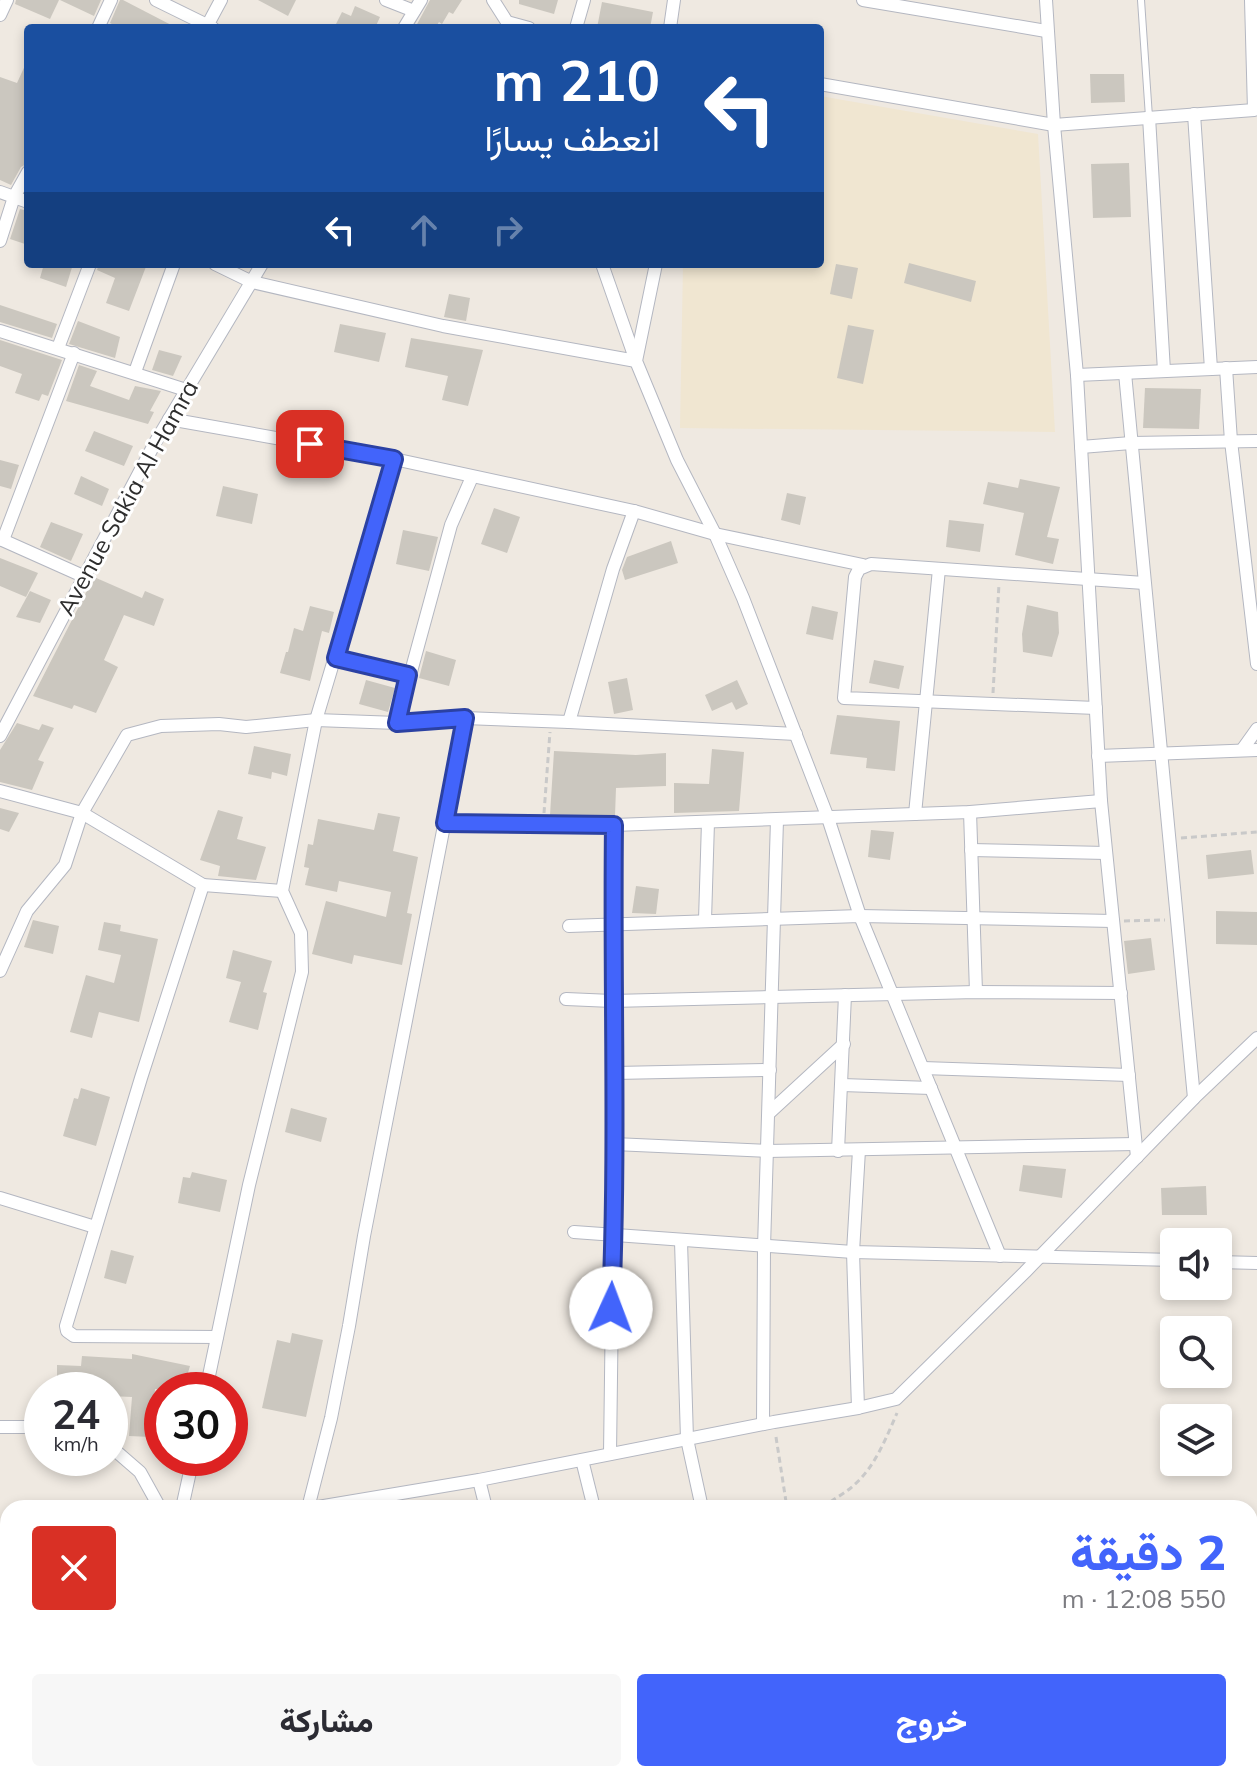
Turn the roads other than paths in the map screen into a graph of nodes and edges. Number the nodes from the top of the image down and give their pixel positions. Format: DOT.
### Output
graph roads {
  1 [pos="7,0"];
  2 [pos="111,0"];
  3 [pos="156,0"];
  4 [pos="221,0"];
  5 [pos="386,0"];
  6 [pos="493,0"];
  7 [pos="584,0"];
  8 [pos="674,0"];
  9 [pos="863,0"];
  10 [pos="1046,0"];
  11 [pos="1141,0"];
  12 [pos="1251,0"];
  13 [pos="418,6"];
  14 [pos="0,15"];
  15 [pos="100,24"];
  16 [pos="203,24"];
  17 [pos="210,24"];
  18 [pos="407,24"];
  19 [pos="507,24"];
  20 [pos="577,24"];
  21 [pos="671,24"];
  22 [pos="1046,31"];
  23 [pos="824,85"];
  24 [pos="1256,110"];
  25 [pos="1194,114"];
  26 [pos="1149,117"];
  27 [pos="1054,125"];
  28 [pos="24,179"];
  29 [pos="0,192"];
  30 [pos="14,197"];
  31 [pos="24,201"];
  32 [pos="0,241"];
  33 [pos="88,268"];
  34 [pos="173,268"];
  35 [pos="223,268"];
  36 [pos="260,268"];
  37 [pos="603,268"];
  38 [pos="655,268"];
  39 [pos="252,282"];
  40 [pos="0,331"];
  41 [pos="58,348"];
  42 [pos="74,353"];
  43 [pos="636,361"];
  44 [pos="1257,367"];
  45 [pos="1226,368"];
  46 [pos="1211,369"];
  47 [pos="1164,371"];
  48 [pos="135,372"];
  49 [pos="1125,373"];
  50 [pos="1077,375"];
  51 [pos="186,390"];
  52 [pos="169,419"];
  53 [pos="1231,441"];
  54 [pos="1257,441"];
  55 [pos="1131,443"];
  56 [pos="1081,447"];
  57 [pos="394,459"];
  58 [pos="472,477"];
  59 [pos="634,511"];
  60 [pos="715,534"];
  61 [pos="2,540"];
  62 [pos="863,565"];
  63 [pos="939,569"];
  64 [pos="83,576"];
  65 [pos="1088,579"];
  66 [pos="1144,583"];
  67 [pos="336,658"];
  68 [pos="1257,664"];
  69 [pos="408,675"];
  70 [pos="925,702"];
  71 [pos="1096,708"];
  72 [pos="465,718"];
  73 [pos="316,720"];
  74 [pos="569,722"];
  75 [pos="397,723"];
  76 [pos="1257,729"];
  77 [pos="796,734"];
  78 [pos="0,736"];
  79 [pos="1242,750"];
  80 [pos="1257,750"];
  81 [pos="1160,754"];
  82 [pos="1098,756"];
  83 [pos="0,791"];
  84 [pos="1101,801"];
  85 [pos="970,812"];
  86 [pos="82,813"];
  87 [pos="915,814"];
  88 [pos="828,818"];
  89 [pos="777,820"];
  90 [pos="708,822"];
  91 [pos="445,823"];
  92 [pos="614,825"];
  93 [pos="971,850"];
  94 [pos="1106,853"];
  95 [pos="203,885"];
  96 [pos="282,891"];
  97 [pos="860,916"];
  98 [pos="973,917"];
  99 [pos="774,918"];
  100 [pos="705,920"];
  101 [pos="1113,921"];
  102 [pos="613,923"];
  103 [pos="569,926"];
  104 [pos="0,971"];
  105 [pos="976,992"];
  106 [pos="1121,993"];
  107 [pos="892,994"];
  108 [pos="845,995"];
  109 [pos="772,997"];
  110 [pos="566,999"];
  111 [pos="612,1001"];
  112 [pos="1257,1038"];
  113 [pos="844,1044"];
  114 [pos="923,1068"];
  115 [pos="770,1070"];
  116 [pos="615,1073"];
  117 [pos="1129,1075"];
  118 [pos="842,1085"];
  119 [pos="931,1088"];
  120 [pos="1194,1098"];
  121 [pos="769,1113"];
  122 [pos="614,1144"];
  123 [pos="956,1149"];
  124 [pos="859,1150"];
  125 [pos="767,1151"];
  126 [pos="838,1151"];
  127 [pos="1136,1151"];
  128 [pos="0,1198"];
  129 [pos="95,1227"];
  130 [pos="574,1232"];
  131 [pos="614,1235"];
  132 [pos="681,1241"];
  133 [pos="764,1247"];
  134 [pos="853,1252"];
  135 [pos="1000,1256"];
  136 [pos="1040,1256"];
  137 [pos="1160,1260"];
  138 [pos="1232,1262"];
  139 [pos="1257,1263"];
  140 [pos="217,1337"];
  141 [pos="210,1372"];
  142 [pos="858,1408"];
  143 [pos="768,1423"];
  144 [pos="0,1427"];
  145 [pos="24,1427"];
  146 [pos="687,1439"];
  147 [pos="610,1454"];
  148 [pos="128,1460"];
  149 [pos="582,1460"];
  150 [pos="189,1476"];
  151 [pos="479,1480"];
  152 [pos="156,1500"];
  153 [pos="184,1500"];
  154 [pos="312,1500"];
  155 [pos="358,1500"];
  156 [pos="484,1500"];
  157 [pos="592,1500"];
  158 [pos="700,1500"];
  1 -- 14 [label="street"];
  2 -- 15 [label="street"];
  3 -- 16 [label="street"];
  4 -- 17 [label="street"];
  5 -- 13 [label="street"];
  6 -- 19 [label="street"];
  7 -- 20 [label="street"];
  8 -- 21 [label="street"];
  9 -- 22 [label="street"];
  10 -- 22 [label="street"];
  11 -- 26 [label="lane"];
  12 -- 24 [label="street"];
  13 -- 18 [label="street"];
  22 -- 27 [label="street"];
  23 -- 27 [label="street"];
  24 -- 25 [label="street"];
  25 -- 26 [label="street"];
  25 -- 46 [label="street"];
  26 -- 27 [label="street"];
  26 -- 47 [label="street"];
  27 -- 50 [label="street"];
  28 -- 30 [label="street"];
  29 -- 30 [label="street"];
  30 -- 31 [label="street"];
  30 -- 32 [label="street"];
  33 -- 41 [label="street"];
  34 -- 48 [label="street"];
  35 -- 39 [label="street"];
  36 -- 39 [label="street, Avenue Sakia Al Hamra"];
  37 -- 43 [label="street"];
  38 -- 43 [label="street"];
  39 -- 43 [label="street"];
  39 -- 51 [label="street, Avenue Sakia Al Hamra"];
  40 -- 41 [label="street"];
  41 -- 42 [label="street"];
  42 -- 48 [label="street"];
  42 -- 61 [label="street"];
  43 -- 60 [label="street"];
  44 -- 45 [label="street"];
  45 -- 46 [label="street"];
  45 -- 53 [label="street"];
  46 -- 47 [label="street"];
  47 -- 49 [label="street"];
  48 -- 51 [label="street"];
  49 -- 50 [label="street"];
  49 -- 55 [label="street"];
  50 -- 56 [label="street"];
  51 -- 52 [label="street, Avenue Sakia Al Hamra"];
  52 -- 57 [label="street"];
  52 -- 64 [label="street, Avenue Sakia Al Hamra"];
  53 -- 54 [label="street"];
  53 -- 55 [label="street"];
  53 -- 68 [label="street"];
  55 -- 56 [label="street"];
  55 -- 66 [label="street"];
  56 -- 65 [label="street"];
  57 -- 58 [label="street"];
  57 -- 67 [label="street"];
  58 -- 59 [label="street"];
  58 -- 69 [label="street"];
  59 -- 60 [label="street"];
  59 -- 74 [label="street"];
  60 -- 62 [label="street"];
  60 -- 77 [label="street"];
  61 -- 64 [label="street"];
  62 -- 63 [label="street"];
  62 -- 70 [label="street"];
  63 -- 65 [label="street"];
  63 -- 70 [label="street"];
  64 -- 78 [label="street, Avenue Sakia Al Hamra"];
  65 -- 66 [label="street"];
  65 -- 71 [label="street"];
  66 -- 81 [label="street"];
  67 -- 69 [label="street"];
  67 -- 73 [label="street"];
  69 -- 75 [label="street"];
  70 -- 71 [label="street"];
  70 -- 87 [label="street"];
  71 -- 82 [label="street"];
  72 -- 74 [label="street"];
  72 -- 75 [label="street"];
  72 -- 91 [label="street"];
  73 -- 75 [label="street"];
  73 -- 86 [label="street"];
  73 -- 96 [label="street"];
  74 -- 77 [label="street"];
  76 -- 79 [label="street"];
  77 -- 88 [label="street"];
  79 -- 80 [label="street"];
  79 -- 81 [label="street"];
  81 -- 82 [label="street"];
  81 -- 120 [label="street"];
  82 -- 84 [label="street"];
  83 -- 86 [label="street"];
  84 -- 85 [label="street"];
  84 -- 94 [label="street"];
  85 -- 87 [label="street"];
  85 -- 93 [label="street"];
  86 -- 95 [label="street"];
  86 -- 104 [label="street"];
  87 -- 88 [label="street"];
  88 -- 89 [label="street"];
  88 -- 97 [label="street"];
  89 -- 90 [label="street"];
  89 -- 99 [label="street"];
  90 -- 92 [label="street"];
  90 -- 100 [label="street"];
  91 -- 92 [label="street"];
  91 -- 154 [label="street"];
  92 -- 102 [label="street"];
  93 -- 94 [label="street"];
  93 -- 98 [label="street"];
  94 -- 101 [label="street"];
  95 -- 96 [label="street"];
  95 -- 129 [label="street"];
  96 -- 140 [label="street"];
  97 -- 98 [label="street"];
  97 -- 99 [label="street"];
  97 -- 107 [label="street"];
  98 -- 101 [label="street"];
  98 -- 105 [label="street"];
  99 -- 100 [label="street"];
  99 -- 109 [label="street"];
  100 -- 102 [label="street"];
  101 -- 106 [label="street"];
  102 -- 103 [label="street"];
  102 -- 111 [label="street"];
  105 -- 106 [label="street"];
  105 -- 107 [label="street"];
  106 -- 117 [label="street"];
  107 -- 108 [label="street"];
  107 -- 114 [label="street"];
  108 -- 109 [label="street"];
  108 -- 113 [label="street"];
  109 -- 111 [label="street"];
  109 -- 115 [label="street"];
  110 -- 111 [label="street"];
  111 -- 116 [label="street"];
  112 -- 120 [label="street"];
  113 -- 118 [label="street"];
  113 -- 121 [label="street"];
  114 -- 117 [label="street"];
  114 -- 119 [label="street"];
  115 -- 116 [label="street"];
  115 -- 121 [label="street"];
  116 -- 122 [label="street"];
  117 -- 127 [label="street"];
  118 -- 119 [label="street"];
  118 -- 126 [label="street"];
  119 -- 123 [label="street"];
  120 -- 127 [label="street"];
  121 -- 125 [label="street"];
  122 -- 125 [label="street"];
  122 -- 131 [label="street"];
  123 -- 124 [label="street"];
  123 -- 127 [label="street"];
  123 -- 135 [label="street"];
  124 -- 126 [label="street"];
  124 -- 134 [label="street"];
  125 -- 126 [label="street"];
  125 -- 133 [label="street"];
  127 -- 136 [label="street"];
  128 -- 129 [label="street"];
  129 -- 140 [label="street"];
  130 -- 131 [label="street"];
  131 -- 132 [label="street"];
  131 -- 147 [label="street"];
  132 -- 133 [label="street"];
  132 -- 146 [label="street"];
  133 -- 134 [label="street"];
  133 -- 143 [label="street"];
  134 -- 135 [label="street"];
  134 -- 142 [label="street"];
  135 -- 136 [label="street"];
  136 -- 137 [label="street"];
  136 -- 142 [label="street"];
  138 -- 139 [label="street"];
  140 -- 141 [label="street"];
  142 -- 143 [label="street"];
  143 -- 146 [label="street"];
  144 -- 145 [label="street"];
  146 -- 147 [label="street"];
  146 -- 158 [label="street"];
  147 -- 149 [label="street"];
  148 -- 152 [label="street"];
  149 -- 151 [label="street"];
  149 -- 157 [label="street"];
  150 -- 153 [label="street"];
  151 -- 155 [label="street"];
  151 -- 156 [label="street"];
}
